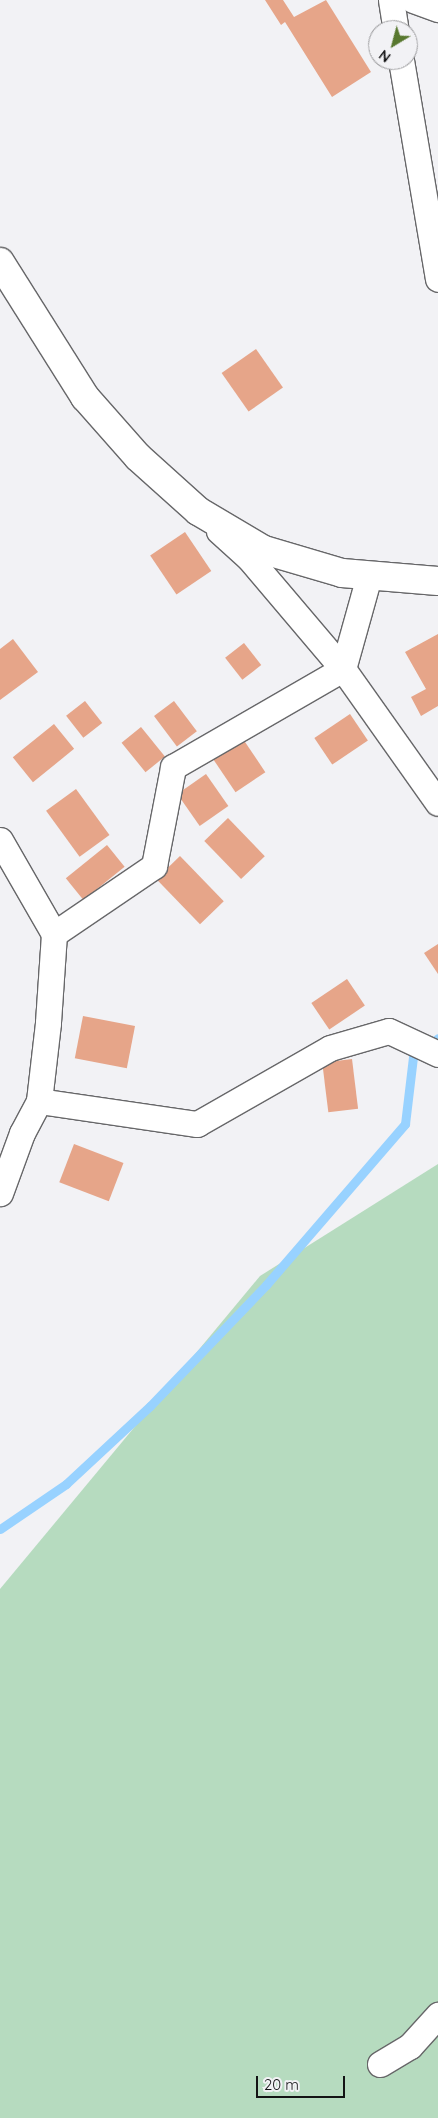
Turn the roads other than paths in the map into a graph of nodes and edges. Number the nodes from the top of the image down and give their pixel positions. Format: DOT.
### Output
graph roads {
  1 [pos="391,0"];
  2 [pos="413,0"];
  3 [pos="438,9"];
  4 [pos="394,20"];
  5 [pos="403,70"];
  6 [pos="0,262"];
  7 [pos="438,279"];
  8 [pos="198,511"];
  9 [pos="369,576"];
  10 [pos="438,581"];
  11 [pos="343,669"];
  12 [pos="438,803"];
  13 [pos="0,840"];
  14 [pos="54,934"];
  15 [pos="438,1054"];
  16 [pos="39,1101"];
  17 [pos="0,1193"];
  18 [pos="438,2016"];
  19 [pos="380,2064"];
  1 -- 4 [label="street"];
  2 -- 3 [label="street"];
  5 -- 7 [label="street"];
  6 -- 8 [label="street"];
  8 -- 9 [label="street"];
  8 -- 11 [label="street"];
  9 -- 10 [label="street"];
  9 -- 11 [label="street"];
  11 -- 12 [label="street"];
  11 -- 14 [label="street"];
  13 -- 14 [label="street"];
  14 -- 16 [label="street"];
  15 -- 16 [label="street"];
  16 -- 17 [label="street"];
  18 -- 19 [label="street"];
}
